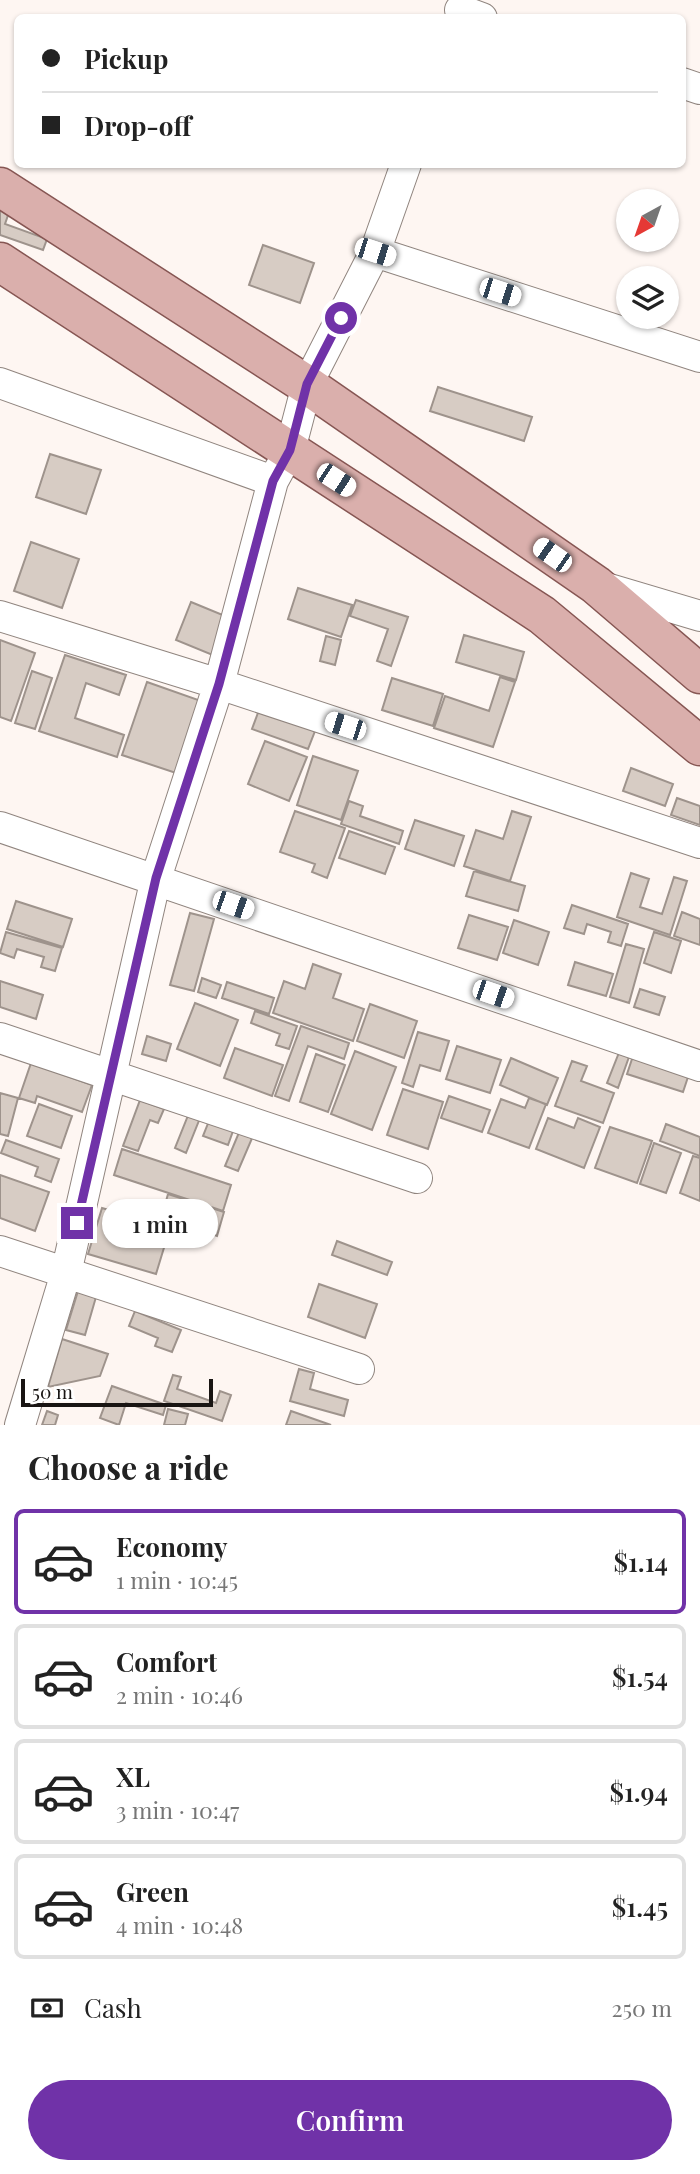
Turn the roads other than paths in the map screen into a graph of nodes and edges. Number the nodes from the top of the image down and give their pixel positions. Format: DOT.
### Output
graph roads {
  1 [pos="405,168"];
  2 [pos="0,187"];
  3 [pos="375,252"];
  4 [pos="0,262"];
  5 [pos="700,357"];
  6 [pos="0,383"];
  7 [pos="307,384"];
  8 [pos="281,466"];
  9 [pos="596,585"];
  10 [pos="0,616"];
  11 [pos="700,616"];
  12 [pos="700,674"];
  13 [pos="219,684"];
  14 [pos="700,746"];
  15 [pos="0,827"];
  16 [pos="700,843"];
  17 [pos="156,878"];
  18 [pos="0,1038"];
  19 [pos="700,1066"];
  20 [pos="111,1072"];
  21 [pos="417,1178"];
  22 [pos="0,1251"];
  23 [pos="66,1273"];
  24 [pos="359,1369"];
  25 [pos="20,1425"];
  1 -- 3 [label="street"];
  2 -- 7 [label="main road"];
  3 -- 5 [label="street"];
  3 -- 7 [label="street"];
  4 -- 8 [label="main road"];
  6 -- 8 [label="street"];
  7 -- 8 [label="street"];
  7 -- 9 [label="main road"];
  8 -- 13 [label="street"];
  8 -- 14 [label="main road"];
  9 -- 11 [label="street"];
  9 -- 12 [label="main road"];
  10 -- 13 [label="street"];
  13 -- 16 [label="street"];
  13 -- 17 [label="street"];
  15 -- 17 [label="street"];
  17 -- 19 [label="street"];
  17 -- 20 [label="street"];
  18 -- 20 [label="street"];
  20 -- 21 [label="street"];
  20 -- 23 [label="street"];
  22 -- 23 [label="street"];
  23 -- 24 [label="street"];
  23 -- 25 [label="street"];
}
